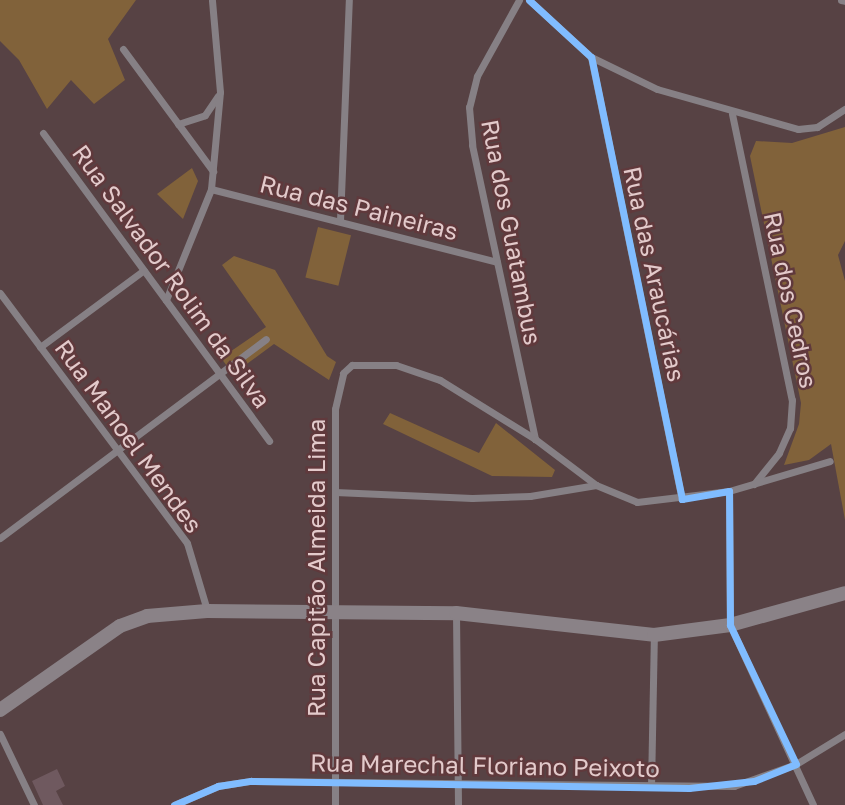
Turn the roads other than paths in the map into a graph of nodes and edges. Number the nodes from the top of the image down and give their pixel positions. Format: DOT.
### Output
graph roads {
  1 [pos="212,0"];
  2 [pos="349,0"];
  3 [pos="519,0"];
  4 [pos="529,0"];
  5 [pos="123,49"];
  6 [pos="591,57"];
  7 [pos="220,92"];
  8 [pos="845,109"];
  9 [pos="732,114"];
  10 [pos="178,124"];
  11 [pos="43,133"];
  12 [pos="214,171"];
  13 [pos="211,189"];
  14 [pos="340,220"];
  15 [pos="497,262"];
  16 [pos="144,270"];
  17 [pos="0,293"];
  18 [pos="166,300"];
  19 [pos="266,339"];
  20 [pos="40,347"];
  21 [pos="221,375"];
  22 [pos="535,439"];
  23 [pos="269,441"];
  24 [pos="118,452"];
  25 [pos="830,461"];
  26 [pos="596,485"];
  27 [pos="753,485"];
  28 [pos="729,491"];
  29 [pos="335,492"];
  30 [pos="682,499"];
  31 [pos="0,538"];
  32 [pos="845,593"];
  33 [pos="207,611"];
  34 [pos="336,612"];
  35 [pos="456,613"];
  36 [pos="730,625"];
  37 [pos="654,635"];
  38 [pos="0,710"];
  39 [pos="0,734"];
  40 [pos="845,734"];
  41 [pos="796,764"];
  42 [pos="335,780"];
  43 [pos="458,781"];
  44 [pos="651,787"];
  45 [pos="34,805"];
  46 [pos="174,805"];
  47 [pos="335,805"];
  48 [pos="458,805"];
  49 [pos="813,805"];
  1 -- 7 [label="street"];
  2 -- 14 [label="street"];
  3 -- 15 [label="street, Rua dos Guatambus"];
  4 -- 6 [label="street"];
  5 -- 10 [label="street"];
  6 -- 9 [label="street"];
  6 -- 30 [label="street, Rua das Araucárias"];
  7 -- 10 [label="street"];
  7 -- 12 [label="street"];
  8 -- 9 [label="street"];
  9 -- 27 [label="street, Rua dos Cedros"];
  10 -- 12 [label="street"];
  11 -- 16 [label="street, Rua Salvador Rolim da Silva"];
  12 -- 13 [label="street"];
  13 -- 14 [label="street, Rua das Paineiras"];
  13 -- 18 [label="street"];
  14 -- 15 [label="street, Rua das Paineiras"];
  15 -- 22 [label="street, Rua dos Guatambus"];
  16 -- 18 [label="street, Rua Salvador Rolim da Silva"];
  16 -- 20 [label="street"];
  17 -- 20 [label="street, Rua Manoel Mendes"];
  18 -- 21 [label="street, Rua Salvador Rolim da Silva"];
  19 -- 21 [label="street"];
  20 -- 24 [label="street, Rua Manoel Mendes"];
  21 -- 23 [label="street, Rua Salvador Rolim da Silva"];
  21 -- 24 [label="street"];
  22 -- 26 [label="street"];
  22 -- 29 [label="street, Rua Capitão Almeida Lima"];
  24 -- 31 [label="street"];
  24 -- 33 [label="street, Rua Manoel Mendes"];
  25 -- 27 [label="street"];
  26 -- 29 [label="street"];
  26 -- 30 [label="street"];
  27 -- 28 [label="street"];
  28 -- 30 [label="street"];
  28 -- 36 [label="street"];
  29 -- 34 [label="street, Rua Capitão Almeida Lima"];
  32 -- 36 [label="street"];
  33 -- 34 [label="street"];
  33 -- 38 [label="street"];
  34 -- 35 [label="street"];
  34 -- 42 [label="street, Rua Capitão Almeida Lima"];
  35 -- 37 [label="street"];
  35 -- 43 [label="street"];
  36 -- 37 [label="street"];
  36 -- 41 [label="street"];
  37 -- 44 [label="street"];
  39 -- 45 [label="street"];
  40 -- 41 [label="street, Rua Marechal Floriano Peixoto"];
  41 -- 44 [label="street, Rua Marechal Floriano Peixoto"];
  41 -- 49 [label="street"];
  42 -- 43 [label="street, Rua Marechal Floriano Peixoto"];
  42 -- 46 [label="street, Rua Marechal Floriano Peixoto"];
  42 -- 47 [label="street, Rua Capitão Almeida Lima"];
  43 -- 44 [label="street, Rua Marechal Floriano Peixoto"];
  43 -- 48 [label="street"];
}
